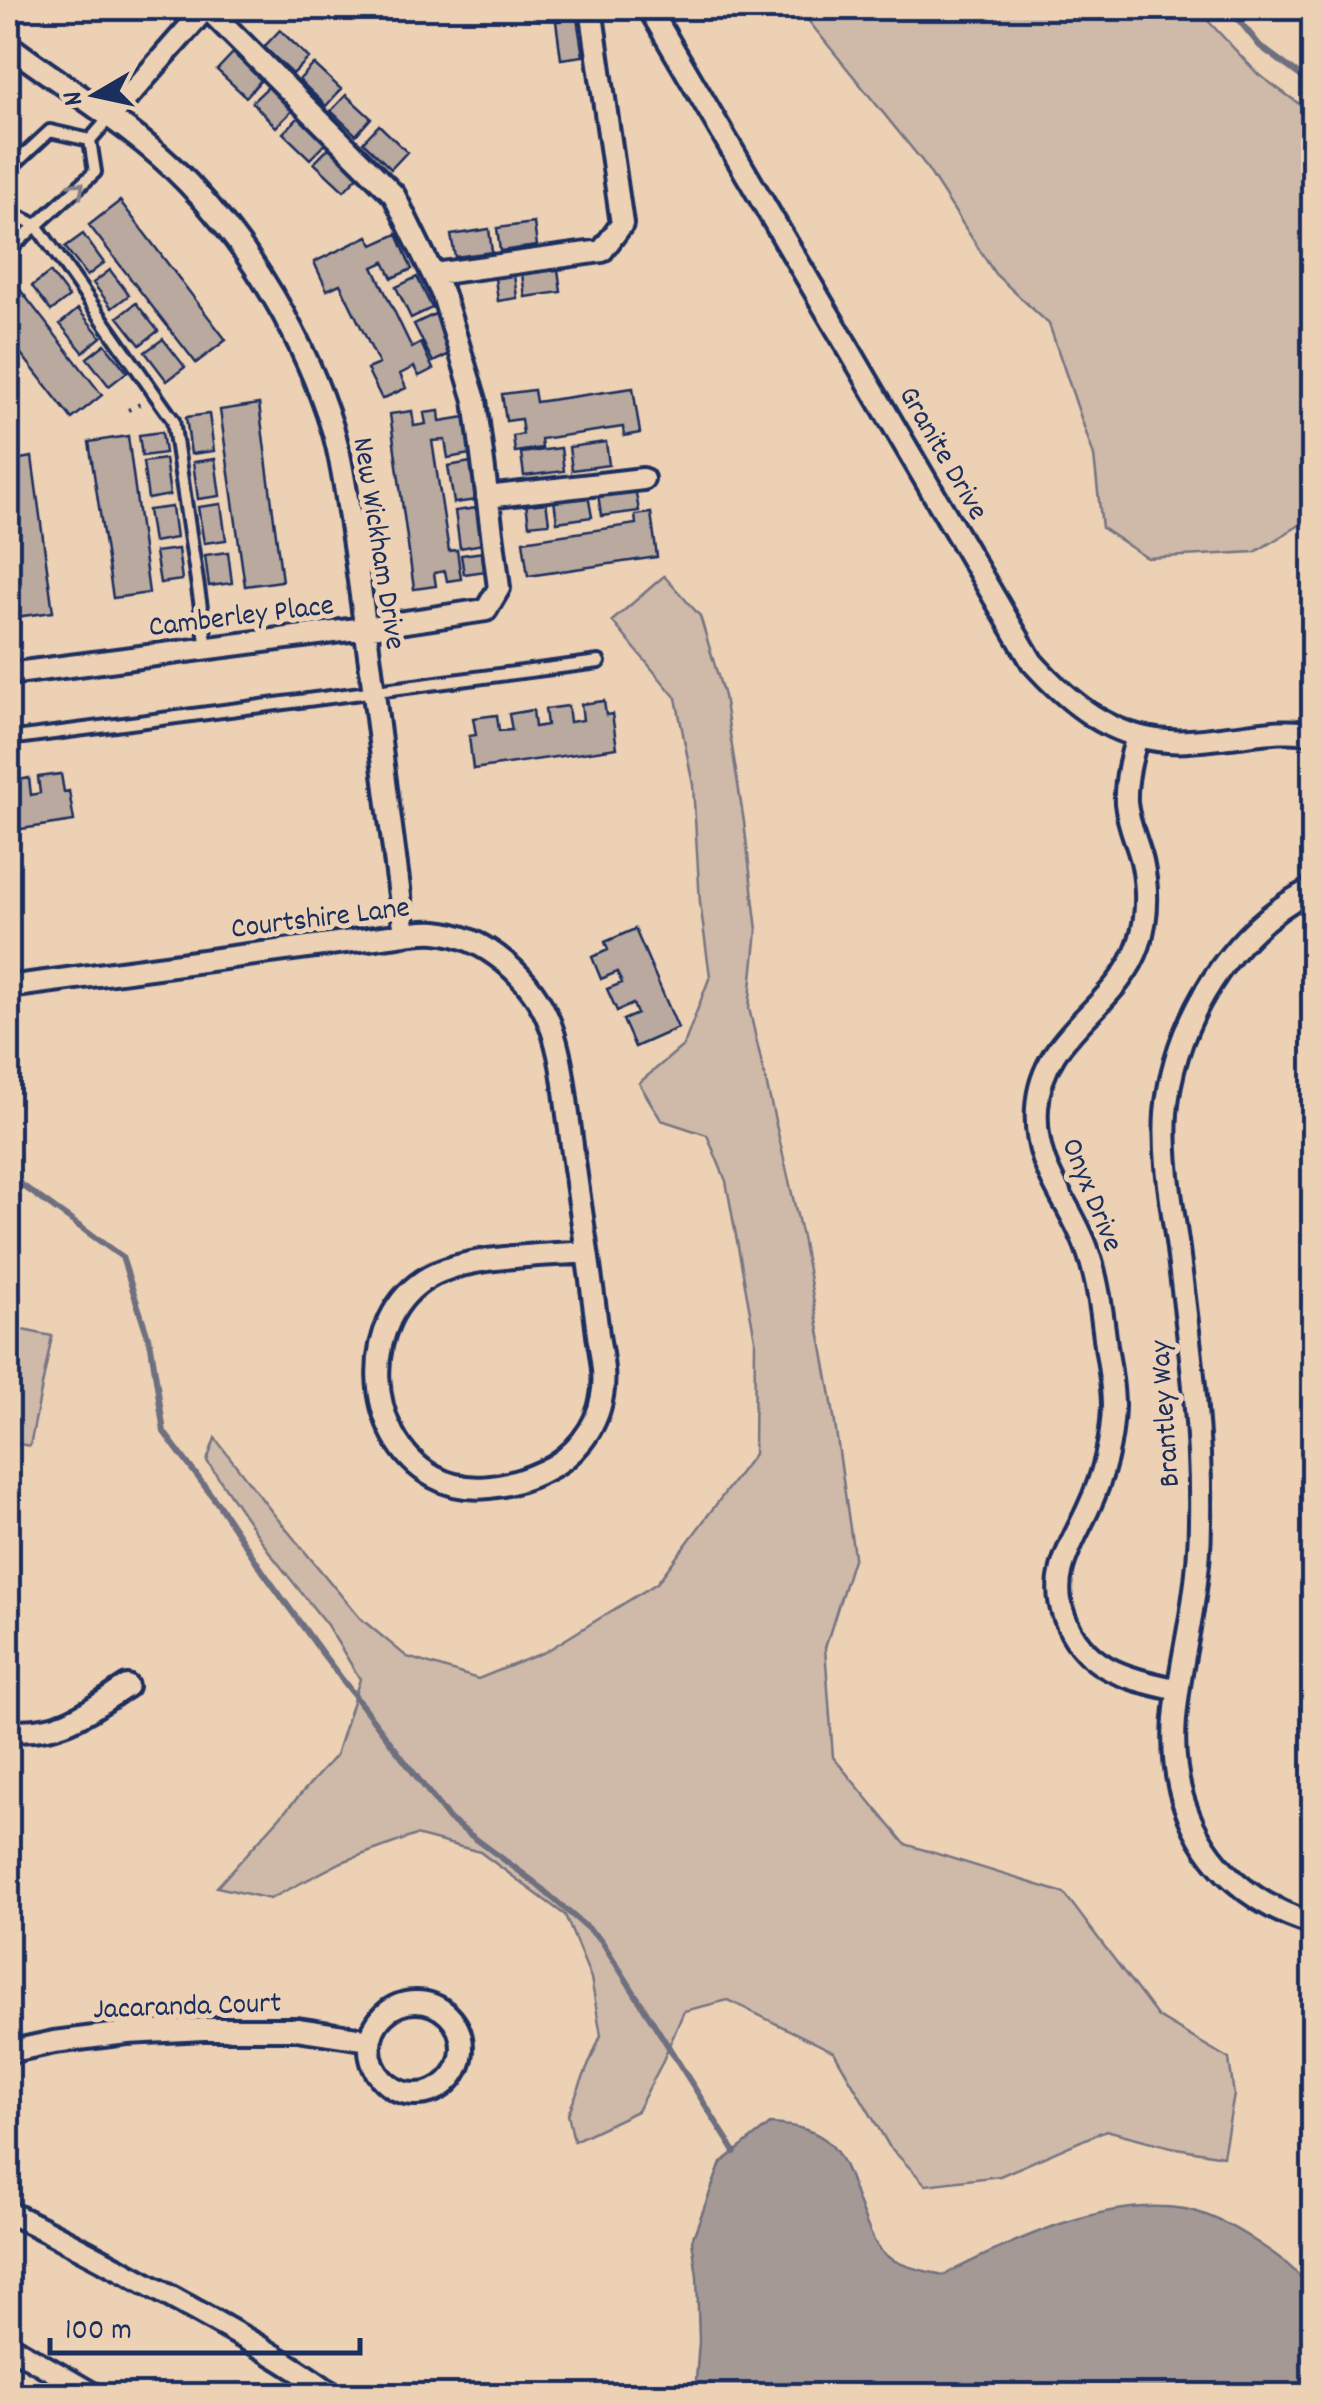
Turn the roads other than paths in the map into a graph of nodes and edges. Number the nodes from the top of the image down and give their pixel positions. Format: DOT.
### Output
graph roads {
  1 [pos="206,8"];
  2 [pos="591,8"];
  3 [pos="648,8"];
  4 [pos="8,44"];
  5 [pos="110,117"];
  6 [pos="90,140"];
  7 [pos="8,170"];
  8 [pos="8,211"];
  9 [pos="36,226"];
  10 [pos="8,251"];
  11 [pos="434,274"];
  12 [pos="643,479"];
  13 [pos="487,498"];
  14 [pos="365,628"];
  15 [pos="207,648"];
  16 [pos="598,662"];
  17 [pos="8,674"];
  18 [pos="373,691"];
  19 [pos="1314,734"];
  20 [pos="1137,736"];
  21 [pos="8,739"];
  22 [pos="1314,888"];
  23 [pos="405,934"];
  24 [pos="8,987"];
  25 [pos="587,1252"];
  26 [pos="127,1686"];
  27 [pos="1178,1690"];
  28 [pos="8,1730"];
  29 [pos="1314,1924"];
  30 [pos="370,2040"];
  31 [pos="8,2052"];
  32 [pos="8,2212"];
  33 [pos="8,2346"];
  34 [pos="96,2396"];
  35 [pos="335,2396"];
  1 -- 5 [label="street"];
  1 -- 11 [label="street, Camberley Place"];
  2 -- 11 [label="street"];
  3 -- 20 [label="street, Granite Drive"];
  4 -- 5 [label="street, New Wickham Drive"];
  5 -- 6 [label="lane"];
  5 -- 14 [label="street, New Wickham Drive"];
  6 -- 7 [label="lane"];
  9 -- 6 [label="lane, one-way"];
  8 -- 9 [label="lane"];
  9 -- 10 [label="lane"];
  9 -- 15 [label="lane"];
  11 -- 13 [label="street, Camberley Place"];
  12 -- 13 [label="street"];
  13 -- 14 [label="street, Camberley Place"];
  14 -- 15 [label="street, Camberley Place"];
  14 -- 18 [label="street, New Wickham Drive"];
  15 -- 17 [label="street, Camberley Place"];
  16 -- 18 [label="lane"];
  18 -- 21 [label="lane"];
  18 -- 23 [label="street, New Wickham Drive"];
  19 -- 20 [label="street, Granite Drive"];
  20 -- 27 [label="street, Onyx Drive"];
  22 -- 27 [label="street, Brantley Way"];
  23 -- 24 [label="street, Courtshire Lane"];
  23 -- 25 [label="street, Courtshire Lane"];
  25 -- 25 [label="street, Courtshire Lane"];
  26 -- 28 [label="street"];
  27 -- 29 [label="street, Brantley Way"];
  30 -- 30 [label="street"];
  30 -- 31 [label="street, Jacaranda Court"];
  32 -- 35 [label="street"];
  33 -- 34 [label="street"];
}
